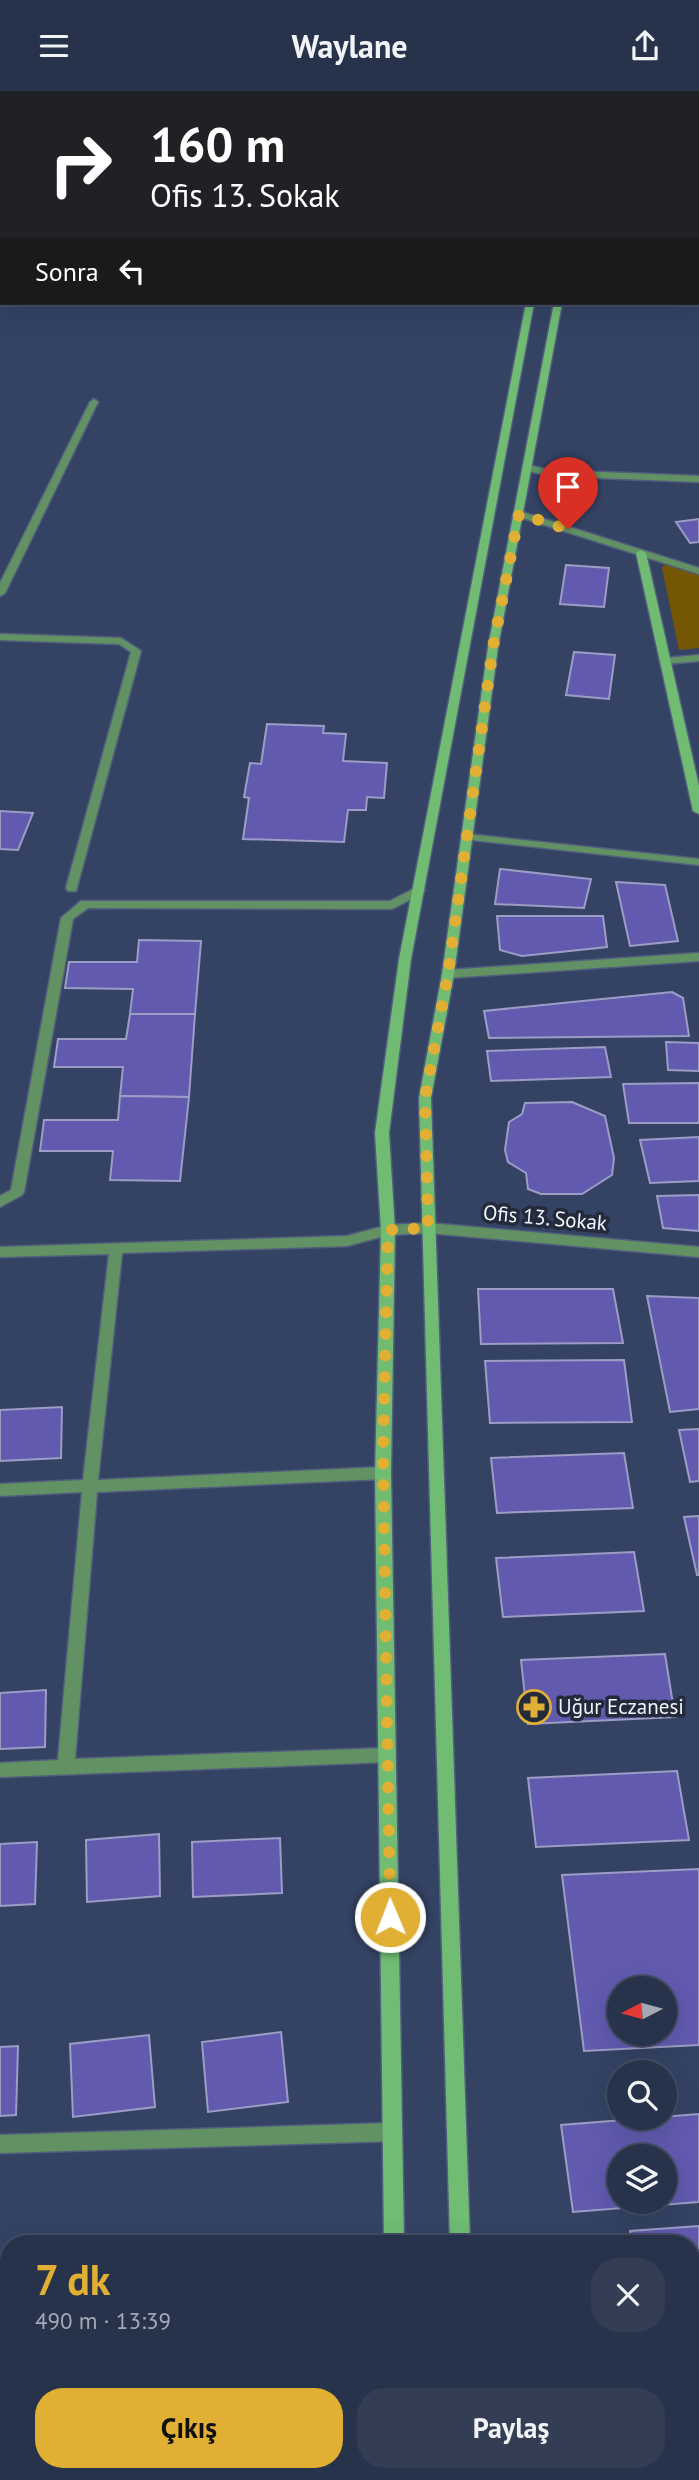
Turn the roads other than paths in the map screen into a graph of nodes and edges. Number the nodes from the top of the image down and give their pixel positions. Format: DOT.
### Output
graph roads {
  1 [pos="530,305"];
  2 [pos="558,305"];
  3 [pos="94,402"];
  4 [pos="528,468"];
  5 [pos="699,478"];
  6 [pos="519,514"];
  7 [pos="641,552"];
  8 [pos="699,571"];
  9 [pos="0,593"];
  10 [pos="0,637"];
  11 [pos="699,658"];
  12 [pos="665,661"];
  13 [pos="697,788"];
  14 [pos="699,811"];
  15 [pos="467,837"];
  16 [pos="699,862"];
  17 [pos="72,888"];
  18 [pos="419,890"];
  19 [pos="85,904"];
  20 [pos="67,918"];
  21 [pos="699,957"];
  22 [pos="448,974"];
  23 [pos="0,1202"];
  24 [pos="428,1228"];
  25 [pos="388,1230"];
  26 [pos="116,1249"];
  27 [pos="0,1252"];
  28 [pos="699,1252"];
  29 [pos="383,1473"];
  30 [pos="90,1486"];
  31 [pos="0,1490"];
  32 [pos="387,1755"];
  33 [pos="66,1767"];
  34 [pos="0,1770"];
  35 [pos="393,2132"];
  36 [pos="0,2144"];
  37 [pos="394,2235"];
  38 [pos="460,2235"];
  1 -- 18 [label="main road"];
  2 -- 4 [label="main road"];
  3 -- 9 [label="street"];
  4 -- 5 [label="street"];
  4 -- 6 [label="main road"];
  6 -- 7 [label="street"];
  6 -- 15 [label="main road"];
  7 -- 8 [label="street"];
  7 -- 12 [label="main road"];
  10 -- 17 [label="street"];
  11 -- 12 [label="street"];
  12 -- 13 [label="main road"];
  13 -- 14 [label="main road"];
  15 -- 16 [label="street"];
  15 -- 22 [label="main road"];
  17 -- 19 [label="street"];
  17 -- 20 [label="street"];
  18 -- 19 [label="street"];
  18 -- 25 [label="main road"];
  19 -- 20 [label="street"];
  20 -- 23 [label="street"];
  21 -- 22 [label="street"];
  22 -- 24 [label="main road"];
  24 -- 25 [label="street, Ofis 13. Sokak"];
  24 -- 28 [label="street, Ofis 13. Sokak"];
  24 -- 38 [label="main road"];
  25 -- 26 [label="street, Ofis 13. Sokak"];
  25 -- 29 [label="main road"];
  26 -- 27 [label="street, Ofis 13. Sokak"];
  26 -- 30 [label="street"];
  29 -- 30 [label="street"];
  29 -- 32 [label="main road"];
  30 -- 31 [label="street"];
  30 -- 33 [label="street"];
  32 -- 33 [label="street"];
  32 -- 35 [label="main road"];
  33 -- 34 [label="street"];
  35 -- 36 [label="street"];
  35 -- 37 [label="main road"];
}
